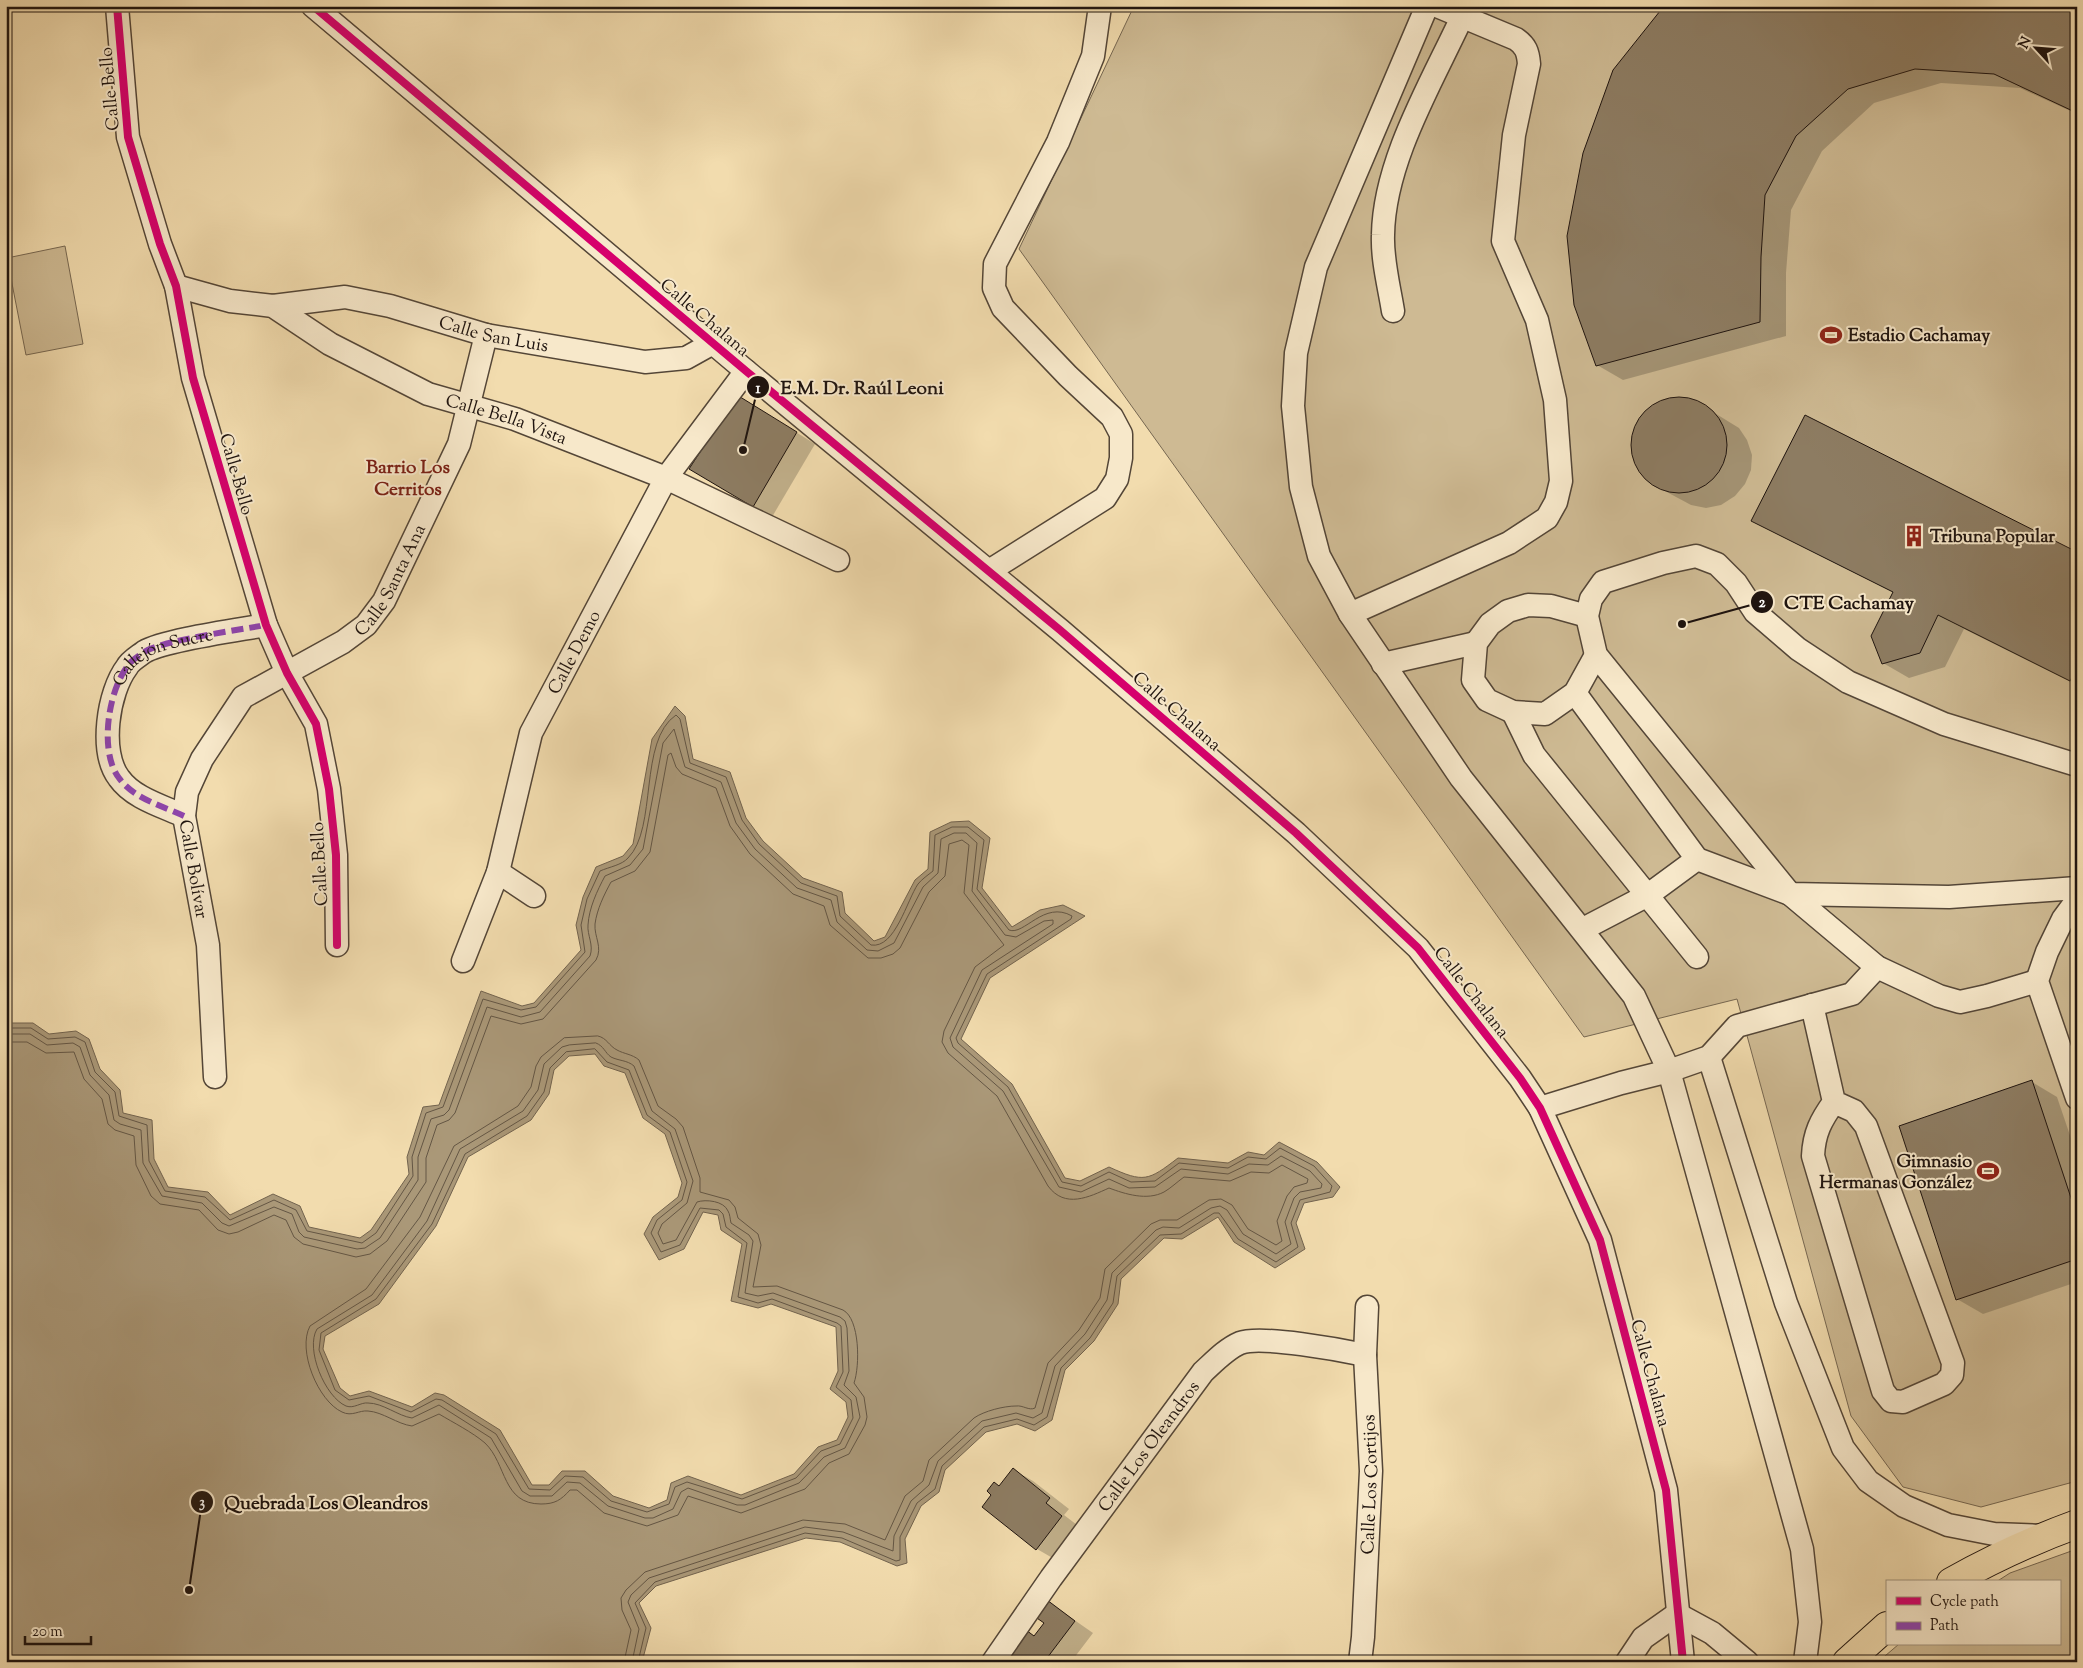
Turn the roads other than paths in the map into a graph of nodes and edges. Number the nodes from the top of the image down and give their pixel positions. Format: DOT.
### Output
graph roads {
  1 [pos="117,6"];
  2 [pos="313,6"];
  3 [pos="1100,6"];
  4 [pos="1427,6"];
  5 [pos="1437,6"];
  6 [pos="1462,17"];
  7 [pos="176,286"];
  8 [pos="273,306"];
  9 [pos="1393,311"];
  10 [pos="486,335"];
  11 [pos="713,342"];
  12 [pos="746,371"];
  13 [pos="468,406"];
  14 [pos="666,478"];
  15 [pos="838,560"];
  16 [pos="989,571"];
  17 [pos="1350,614"];
  18 [pos="1587,616"];
  19 [pos="266,625"];
  20 [pos="1476,643"];
  21 [pos="1596,655"];
  22 [pos="1383,664"];
  23 [pos="287,673"];
  24 [pos="1575,693"];
  25 [pos="1512,712"];
  26 [pos="2077,765"];
  27 [pos="184,816"];
  28 [pos="1696,860"];
  29 [pos="498,872"];
  30 [pos="2077,888"];
  31 [pos="1790,894"];
  32 [pos="1648,895"];
  33 [pos="534,896"];
  34 [pos="2077,900"];
  35 [pos="1583,929"];
  36 [pos="337,945"];
  37 [pos="1697,957"];
  38 [pos="463,961"];
  39 [pos="1877,967"];
  40 [pos="2037,981"];
  41 [pos="1812,1005"];
  42 [pos="1709,1057"];
  43 [pos="1669,1071"];
  44 [pos="215,1077"];
  45 [pos="2077,1098"];
  46 [pos="1834,1102"];
  47 [pos="1540,1108"];
  48 [pos="1367,1307"];
  49 [pos="1366,1355"];
  50 [pos="2077,1524"];
  51 [pos="2045,1536"];
  52 [pos="1955,1580"];
  53 [pos="1677,1614"];
  54 [pos="1886,1627"];
  55 [pos="1367,1660"];
  56 [pos="993,1662"];
  57 [pos="1627,1662"];
  58 [pos="1683,1662"];
  59 [pos="1748,1662"];
  60 [pos="1805,1662"];
  61 [pos="1847,1662"];
  1 -- 7 [label="street, Calle Bello"];
  2 -- 11 [label="street, Calle Chalana"];
  3 -- 16 [label="street"];
  4 -- 17 [label="street"];
  5 -- 6 [label="street"];
  6 -- 9 [label="street"];
  6 -- 17 [label="street"];
  7 -- 8 [label="street, Calle Bella Vista"];
  7 -- 19 [label="street, Calle Bello"];
  8 -- 10 [label="street, Calle San Luis"];
  8 -- 13 [label="street, Calle Bella Vista"];
  10 -- 11 [label="street, Calle San Luis"];
  10 -- 13 [label="street, Calle Santa Ana"];
  11 -- 12 [label="street, Calle Chalana"];
  12 -- 14 [label="street, Calle Demo"];
  12 -- 16 [label="street, Calle Chalana"];
  13 -- 14 [label="street, Calle Bella Vista"];
  13 -- 23 [label="street, Calle Santa Ana"];
  14 -- 15 [label="street, Calle Bella Vista"];
  14 -- 29 [label="street, Calle Demo"];
  16 -- 47 [label="street, Calle Chalana"];
  17 -- 22 [label="street"];
  18 -- 20 [label="street"];
  18 -- 21 [label="street"];
  18 -- 26 [label="street"];
  19 -- 23 [label="street, Calle Bello"];
  19 -- 27 [label="street, Callejón Sucre"];
  20 -- 22 [label="street"];
  20 -- 25 [label="street"];
  21 -- 24 [label="street"];
  21 -- 31 [label="street"];
  22 -- 35 [label="street"];
  23 -- 27 [label="street, Calle Bolívar"];
  23 -- 36 [label="street, Calle Bello"];
  24 -- 25 [label="street"];
  24 -- 28 [label="street"];
  25 -- 32 [label="street"];
  27 -- 44 [label="street, Calle Bolívar"];
  28 -- 31 [label="street"];
  28 -- 32 [label="street"];
  29 -- 33 [label="street"];
  29 -- 38 [label="street, Calle Demo"];
  30 -- 31 [label="street"];
  31 -- 39 [label="street"];
  32 -- 35 [label="street"];
  32 -- 37 [label="street"];
  34 -- 40 [label="street"];
  35 -- 43 [label="street"];
  39 -- 40 [label="street"];
  39 -- 41 [label="street"];
  40 -- 45 [label="street"];
  41 -- 42 [label="street"];
  41 -- 46 [label="street"];
  42 -- 43 [label="street"];
  42 -- 51 [label="street"];
  43 -- 47 [label="street"];
  43 -- 60 [label="street"];
  46 -- 46 [label="street"];
  47 -- 53 [label="street, Calle Chalana"];
  48 -- 49 [label="street, Calle Los Cortijos"];
  49 -- 55 [label="street, Calle Los Cortijos"];
  49 -- 56 [label="street, Calle Los Oleandros"];
  50 -- 51 [label="main road"];
  51 -- 52 [label="main road"];
  53 -- 57 [label="street"];
  53 -- 58 [label="street, Calle Chalana"];
  53 -- 59 [label="street"];
  54 -- 61 [label="main road"];
}
